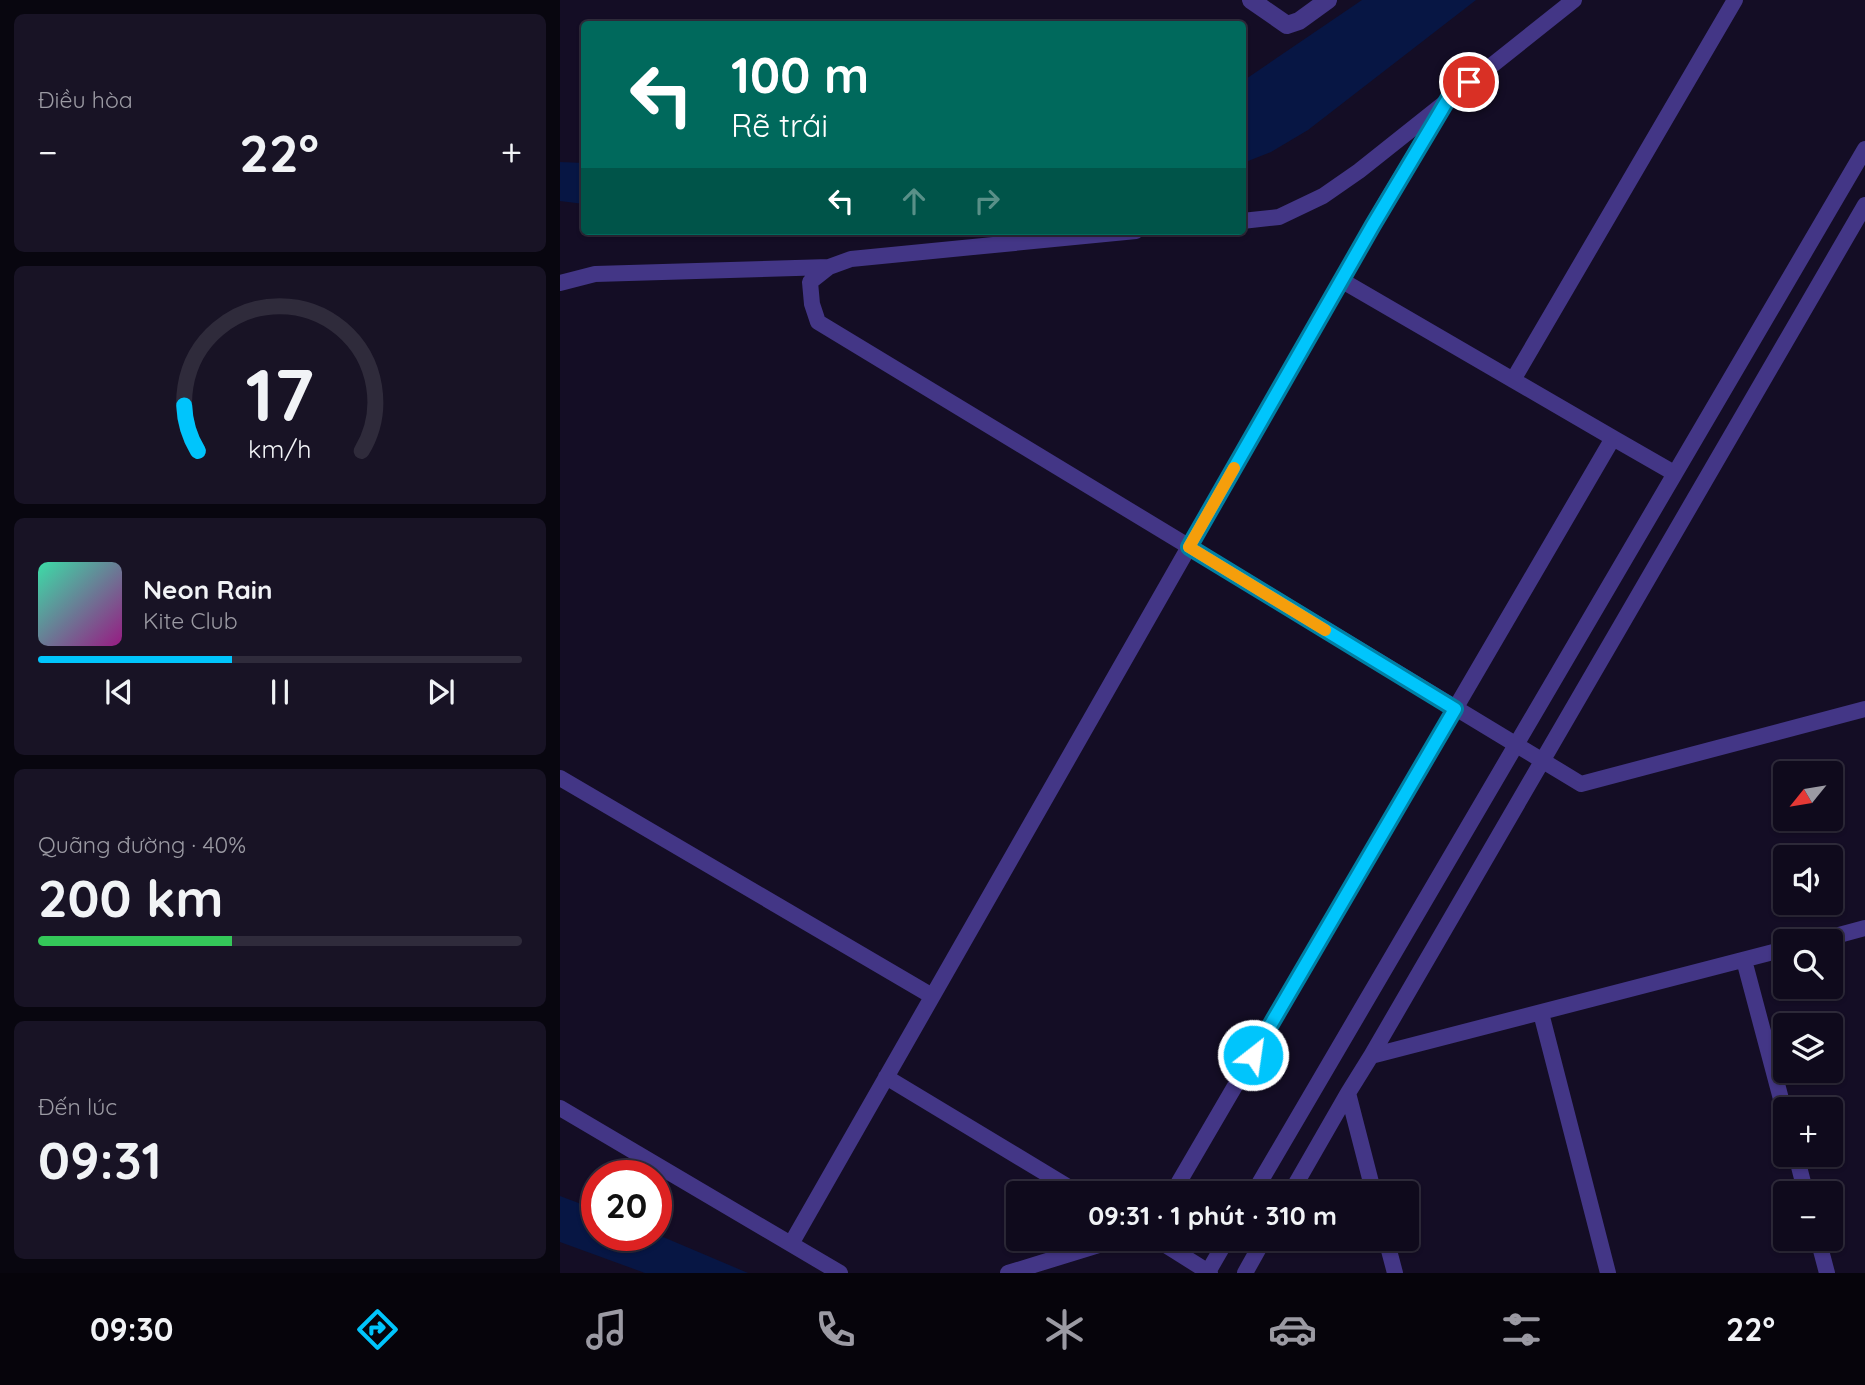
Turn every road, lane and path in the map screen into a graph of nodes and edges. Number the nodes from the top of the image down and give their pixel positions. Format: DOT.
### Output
graph roads {
  1 [pos="1251,0"];
  2 [pos="1328,0"];
  3 [pos="1574,0"];
  4 [pos="1735,0"];
  5 [pos="1448,99"];
  6 [pos="1865,149"];
  7 [pos="1865,205"];
  8 [pos="1246,221"];
  9 [pos="1095,235"];
  10 [pos="829,268"];
  11 [pos="1341,280"];
  12 [pos="560,283"];
  13 [pos="1513,380"];
  14 [pos="1613,438"];
  15 [pos="1674,473"];
  16 [pos="1189,547"];
  17 [pos="1455,709"];
  18 [pos="1865,709"];
  19 [pos="1514,745"];
  20 [pos="1542,762"];
  21 [pos="560,778"];
  22 [pos="1865,928"];
  23 [pos="1843,934"];
  24 [pos="1773,952"];
  25 [pos="1744,960"];
  26 [pos="932,996"];
  27 [pos="1541,1013"];
  28 [pos="1371,1056"];
  29 [pos="886,1077"];
  30 [pos="1348,1093"];
  31 [pos="1780,1097"];
  32 [pos="560,1108"];
  33 [pos="1058,1181"];
  34 [pos="1180,1181"];
  35 [pos="1262,1181"];
  36 [pos="1297,1181"];
  37 [pos="1371,1181"];
  38 [pos="791,1244"];
  39 [pos="1079,1251"];
  40 [pos="1175,1251"];
  41 [pos="1220,1251"];
  42 [pos="1257,1251"];
  43 [pos="1389,1251"];
  44 [pos="1821,1251"];
  45 [pos="1209,1272"];
  46 [pos="840,1273"];
  47 [pos="1008,1273"];
  48 [pos="1245,1273"];
  49 [pos="1395,1273"];
  50 [pos="1608,1273"];
  51 [pos="1827,1273"];
  1 -- 2 [label="street"];
  3 -- 5 [label="lane"];
  4 -- 13 [label="lane"];
  5 -- 8 [label="lane"];
  5 -- 11 [label="lane"];
  6 -- 15 [label="lane"];
  7 -- 20 [label="lane"];
  9 -- 10 [label="lane"];
  10 -- 12 [label="lane"];
  10 -- 16 [label="lane"];
  11 -- 13 [label="lane"];
  11 -- 16 [label="lane"];
  13 -- 14 [label="lane"];
  14 -- 15 [label="lane"];
  14 -- 17 [label="lane"];
  15 -- 19 [label="lane"];
  16 -- 17 [label="lane"];
  16 -- 26 [label="lane"];
  17 -- 19 [label="lane"];
  17 -- 34 [label="lane"];
  18 -- 20 [label="lane"];
  19 -- 20 [label="lane"];
  19 -- 35 [label="lane"];
  20 -- 28 [label="lane"];
  21 -- 26 [label="lane"];
  22 -- 23 [label="lane"];
  24 -- 25 [label="lane"];
  25 -- 27 [label="lane"];
  25 -- 31 [label="lane"];
  26 -- 29 [label="lane"];
  27 -- 28 [label="lane"];
  27 -- 50 [label="lane"];
  28 -- 30 [label="lane"];
  29 -- 33 [label="lane"];
  29 -- 38 [label="lane"];
  30 -- 36 [label="lane"];
  30 -- 37 [label="lane"];
  32 -- 38 [label="lane"];
  38 -- 46 [label="lane"];
  39 -- 47 [label="lane"];
  40 -- 45 [label="lane"];
  41 -- 45 [label="lane"];
  42 -- 48 [label="lane"];
  43 -- 49 [label="lane"];
  44 -- 51 [label="lane"];
}
